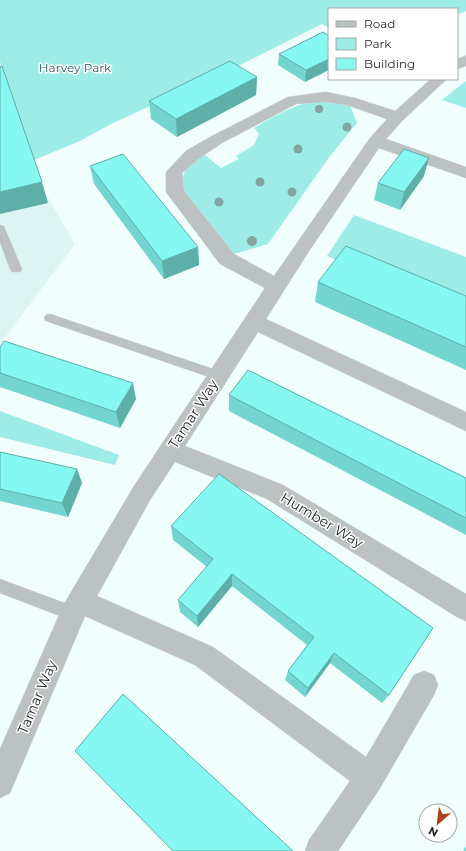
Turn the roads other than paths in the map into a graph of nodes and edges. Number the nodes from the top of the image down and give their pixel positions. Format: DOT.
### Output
graph roads {
  1 [pos="439,80"];
  2 [pos="397,117"];
  3 [pos="376,141"];
  4 [pos="466,173"];
  5 [pos="0,229"];
  6 [pos="16,269"];
  7 [pos="277,286"];
  8 [pos="50,318"];
  9 [pos="253,321"];
  10 [pos="218,375"];
  11 [pos="466,422"];
  12 [pos="169,450"];
  13 [pos="0,586"];
  14 [pos="77,607"];
  15 [pos="466,608"];
  16 [pos="424,685"];
  17 [pos="370,778"];
  18 [pos="0,783"];
  19 [pos="320,851"];
  1 -- 2 [label="street, Tamar Way"];
  2 -- 3 [label="street, Tamar Way"];
  2 -- 7 [label="street"];
  3 -- 4 [label="street"];
  3 -- 7 [label="street, Tamar Way"];
  5 -- 6 [label="lane"];
  7 -- 9 [label="street, Tamar Way"];
  8 -- 10 [label="lane"];
  9 -- 10 [label="street, Tamar Way"];
  9 -- 11 [label="street"];
  10 -- 12 [label="street, Tamar Way"];
  12 -- 14 [label="street, Tamar Way"];
  12 -- 15 [label="street, Humber Way"];
  13 -- 14 [label="lane"];
  14 -- 17 [label="street"];
  14 -- 18 [label="street, Tamar Way"];
  16 -- 17 [label="street"];
  17 -- 19 [label="street"];
}
